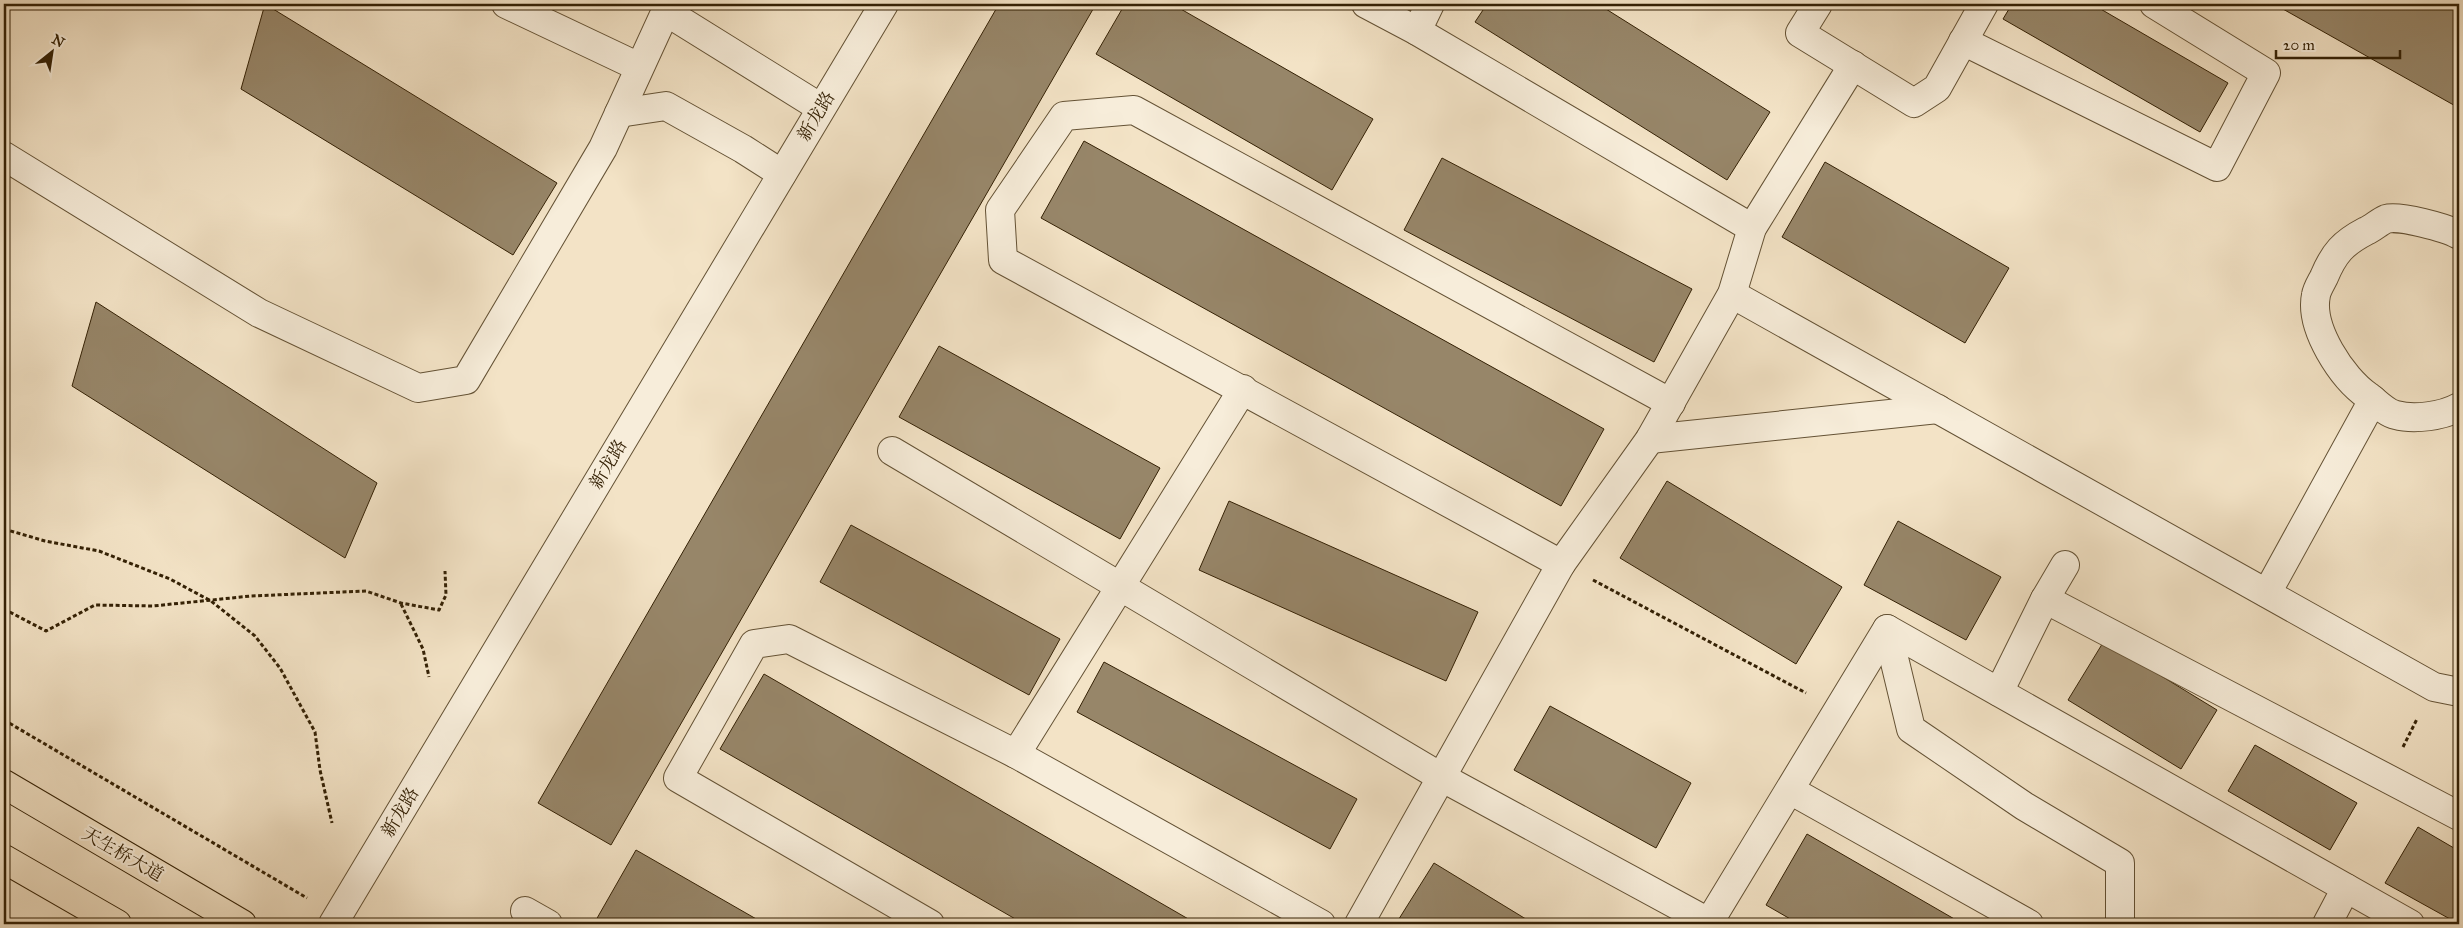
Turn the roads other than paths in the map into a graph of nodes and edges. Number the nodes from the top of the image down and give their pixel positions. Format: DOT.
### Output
graph roads {
  1 [pos="506,4"];
  2 [pos="884,4"];
  3 [pos="1366,4"];
  4 [pos="1430,4"];
  5 [pos="1818,4"];
  6 [pos="1984,4"];
  7 [pos="2154,4"];
  8 [pos="667,8"];
  9 [pos="1417,31"];
  10 [pos="1963,41"];
  11 [pos="1853,65"];
  12 [pos="639,67"];
  13 [pos="821,108"];
  14 [pos="619,113"];
  15 [pos="4,156"];
  16 [pos="782,174"];
  17 [pos="1752,228"];
  18 [pos="2459,235"];
  19 [pos="1732,294"];
  20 [pos="1243,389"];
  21 [pos="2373,400"];
  22 [pos="1671,403"];
  23 [pos="2459,407"];
  24 [pos="1938,409"];
  25 [pos="1650,439"];
  26 [pos="892,451"];
  27 [pos="1561,564"];
  28 [pos="2064,565"];
  29 [pos="1120,587"];
  30 [pos="2267,594"];
  31 [pos="2045,599"];
  32 [pos="1887,629"];
  33 [pos="2446,690"];
  34 [pos="1999,692"];
  35 [pos="1016,754"];
  36 [pos="1441,777"];
  37 [pos="4,784"];
  38 [pos="1790,790"];
  39 [pos="2459,816"];
  40 [pos="4,859"];
  41 [pos="2346,888"];
  42 [pos="117,924"];
  43 [pos="242,924"];
  44 [pos="333,924"];
  45 [pos="930,924"];
  46 [pos="1321,924"];
  47 [pos="1358,924"];
  48 [pos="1709,924"];
  49 [pos="2029,924"];
  50 [pos="2120,924"];
  51 [pos="2328,924"];
  52 [pos="2410,924"];
  1 -- 12 [label="street"];
  2 -- 13 [label="street, 新龙路"];
  3 -- 9 [label="street"];
  4 -- 9 [label="street"];
  5 -- 11 [label="street"];
  6 -- 10 [label="street"];
  7 -- 10 [label="street"];
  8 -- 12 [label="street"];
  8 -- 13 [label="street"];
  9 -- 17 [label="street"];
  10 -- 11 [label="street"];
  11 -- 17 [label="street"];
  12 -- 14 [label="street"];
  13 -- 16 [label="street, 新龙路"];
  14 -- 15 [label="street"];
  14 -- 16 [label="street"];
  16 -- 44 [label="street, 新龙路"];
  17 -- 19 [label="street"];
  18 -- 21 [label="street"];
  19 -- 22 [label="street"];
  19 -- 24 [label="street"];
  20 -- 22 [label="street"];
  20 -- 27 [label="street"];
  20 -- 29 [label="street"];
  21 -- 23 [label="street"];
  21 -- 30 [label="street"];
  22 -- 25 [label="street"];
  24 -- 25 [label="street"];
  24 -- 30 [label="street"];
  25 -- 27 [label="street"];
  26 -- 29 [label="street"];
  27 -- 36 [label="street"];
  28 -- 31 [label="street"];
  29 -- 35 [label="street"];
  29 -- 36 [label="street"];
  30 -- 33 [label="street"];
  31 -- 34 [label="street"];
  31 -- 39 [label="street"];
  32 -- 34 [label="street"];
  32 -- 38 [label="street"];
  32 -- 50 [label="street"];
  34 -- 41 [label="street"];
  35 -- 45 [label="street"];
  35 -- 46 [label="street"];
  36 -- 47 [label="street"];
  36 -- 48 [label="street"];
  37 -- 43 [label="main road, 天生桥大道"];
  38 -- 48 [label="street"];
  38 -- 49 [label="street"];
  40 -- 42 [label="main road"];
  41 -- 51 [label="street"];
  41 -- 52 [label="street"];
}
